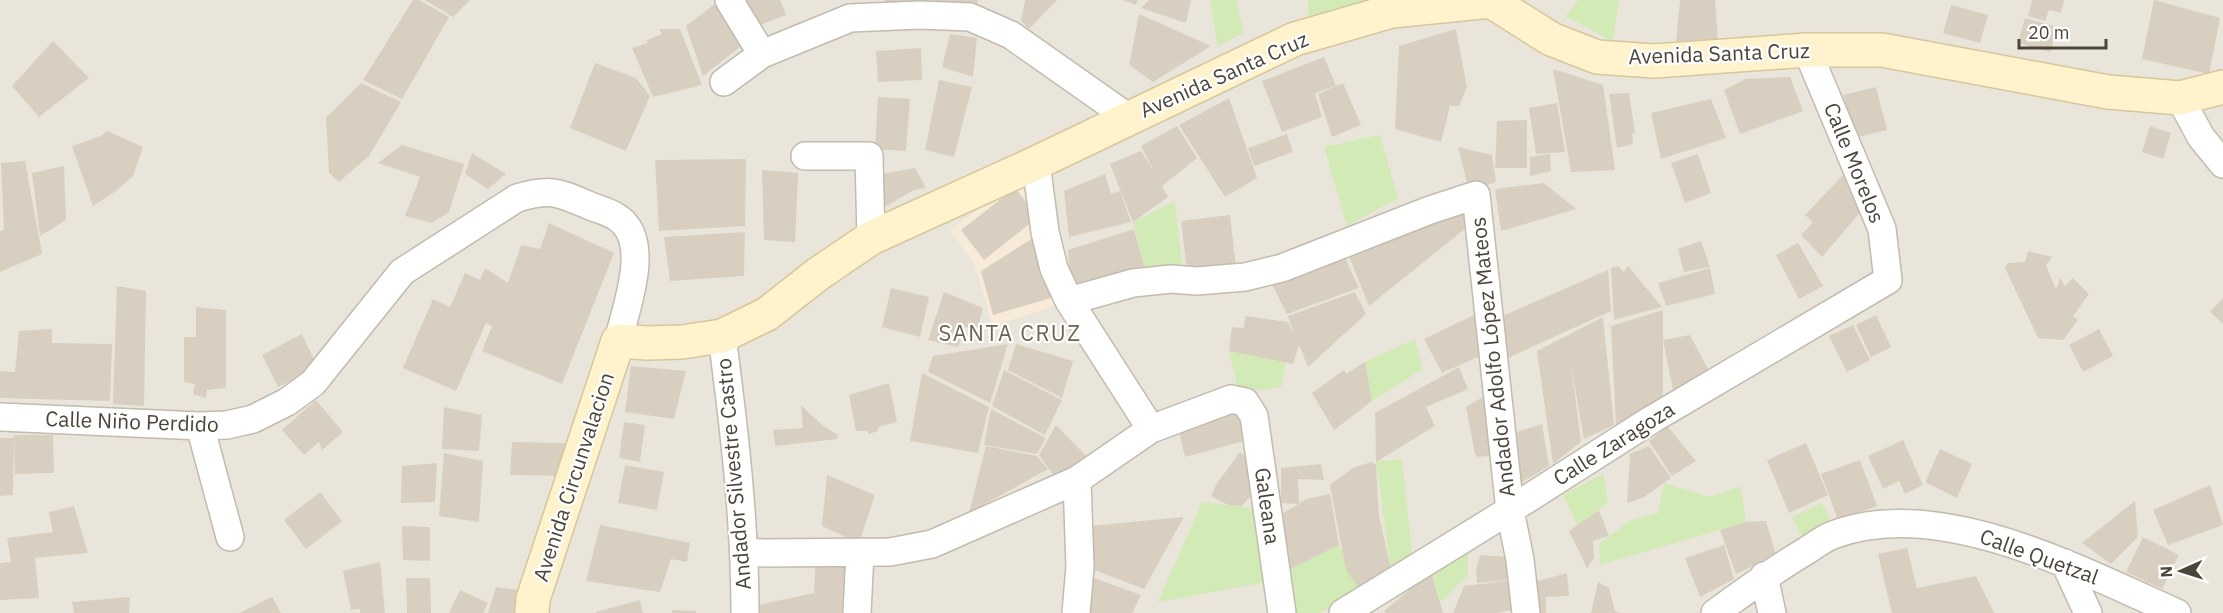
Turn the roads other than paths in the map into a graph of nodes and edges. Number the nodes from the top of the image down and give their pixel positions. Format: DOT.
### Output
graph roads {
  1 [pos="729,0"];
  2 [pos="1491,1"];
  3 [pos="1807,50"];
  4 [pos="762,54"];
  5 [pos="723,82"];
  6 [pos="2223,87"];
  7 [pos="2180,98"];
  8 [pos="1129,118"];
  9 [pos="805,156"];
  10 [pos="1036,163"];
  11 [pos="2223,164"];
  12 [pos="871,238"];
  13 [pos="1888,280"];
  14 [pos="1070,301"];
  15 [pos="722,336"];
  16 [pos="618,341"];
  17 [pos="0,417"];
  18 [pos="200,426"];
  19 [pos="1151,429"];
  20 [pos="1077,480"];
  21 [pos="1510,510"];
  22 [pos="230,537"];
  23 [pos="745,553"];
  24 [pos="861,553"];
  25 [pos="2065,563"];
  26 [pos="1764,576"];
  27 [pos="532,613"];
  28 [pos="745,613"];
  29 [pos="857,613"];
  30 [pos="1076,613"];
  31 [pos="1282,613"];
  32 [pos="1343,613"];
  33 [pos="1526,613"];
  34 [pos="1715,613"];
  35 [pos="1773,613"];
  36 [pos="2088,613"];
  37 [pos="2177,613"];
  1 -- 4 [label="street"];
  2 -- 3 [label="street, Avenida Santa Cruz"];
  2 -- 8 [label="street, Avenida Santa Cruz"];
  3 -- 7 [label="street, Avenida Santa Cruz"];
  3 -- 13 [label="street, Calle Morelos"];
  4 -- 5 [label="street"];
  4 -- 8 [label="street"];
  6 -- 7 [label="street, Avenida Santa Cruz"];
  7 -- 11 [label="street"];
  8 -- 10 [label="street, Avenida Santa Cruz"];
  9 -- 12 [label="street"];
  10 -- 12 [label="street, Avenida Santa Cruz"];
  10 -- 14 [label="street"];
  12 -- 15 [label="street, Avenida Santa Cruz"];
  13 -- 21 [label="street, Calle Zaragoza"];
  14 -- 19 [label="street"];
  14 -- 21 [label="street, Andador Adolfo López Mateos"];
  15 -- 16 [label="street, Avenida Santa Cruz"];
  15 -- 23 [label="street, Andador Silvestre Castro"];
  16 -- 18 [label="street, Calle Niño Perdido"];
  16 -- 27 [label="street, Avenida Circunvalacion"];
  17 -- 18 [label="street, Calle Niño Perdido"];
  18 -- 22 [label="street"];
  19 -- 20 [label="street"];
  19 -- 31 [label="street, Galeana"];
  20 -- 24 [label="street"];
  20 -- 30 [label="street"];
  21 -- 32 [label="street, Calle Zaragoza"];
  21 -- 33 [label="street"];
  23 -- 24 [label="street"];
  23 -- 28 [label="street, Andador Silvestre Castro"];
  24 -- 29 [label="street"];
  25 -- 26 [label="street, Calle Quetzal"];
  25 -- 36 [label="street"];
  25 -- 37 [label="street, Calle Quetzal"];
  26 -- 34 [label="street, Calle Quetzal"];
  26 -- 35 [label="street"];
}
